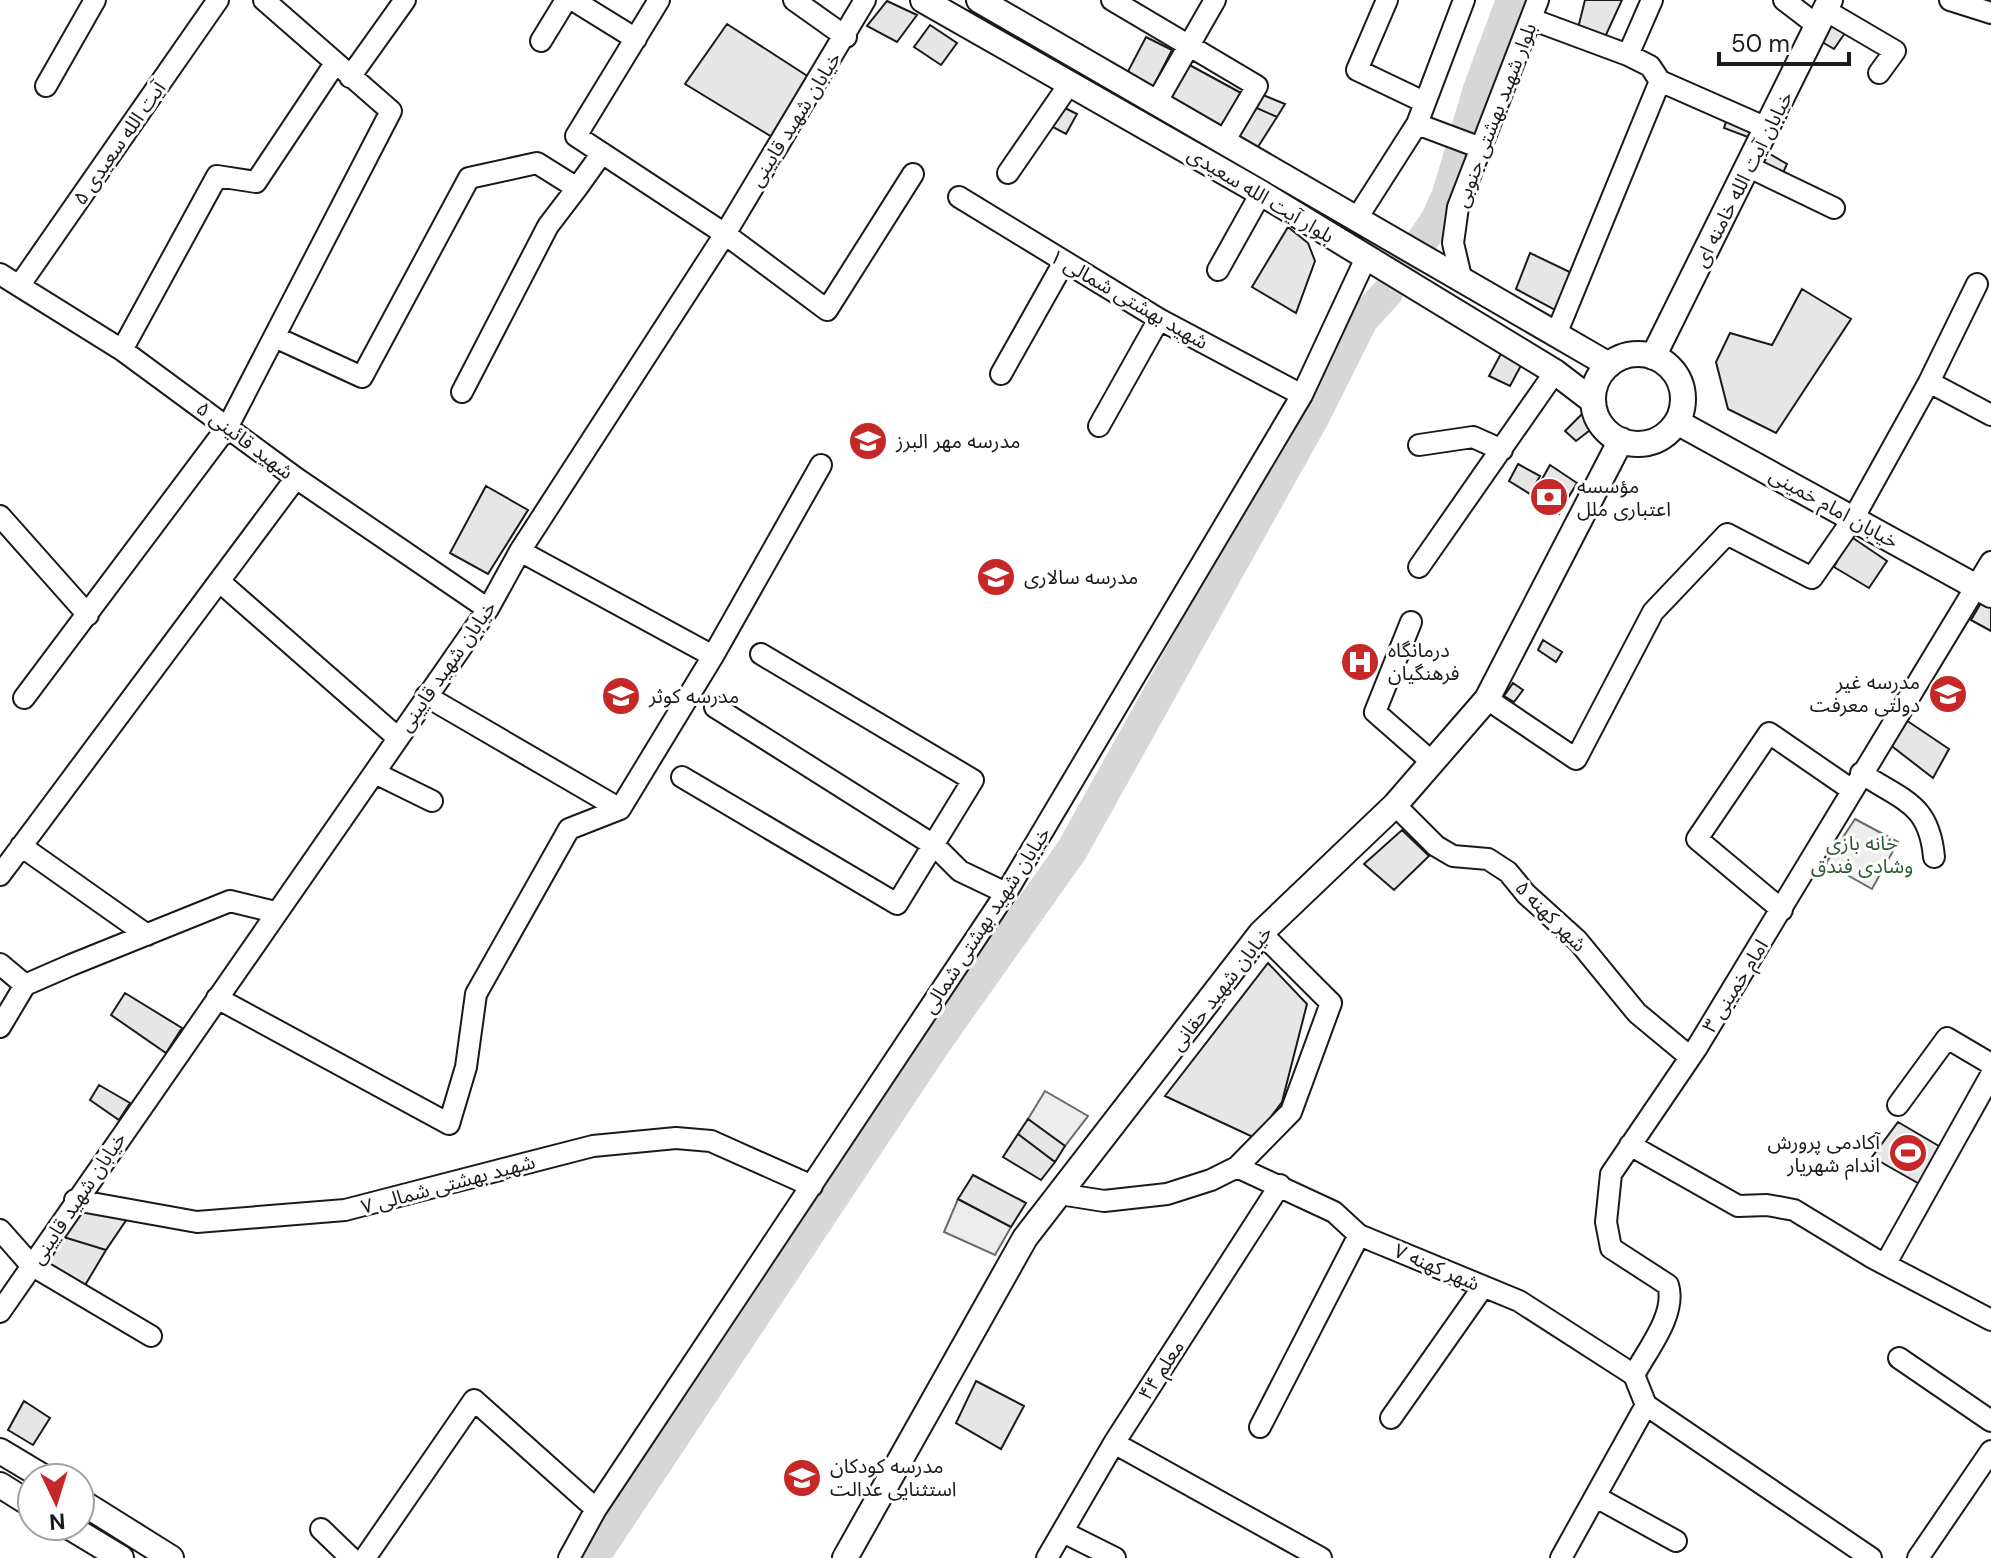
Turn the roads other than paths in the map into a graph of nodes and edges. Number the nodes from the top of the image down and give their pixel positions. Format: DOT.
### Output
graph roads {
  1 [pos="95,0"];
  2 [pos="218,0"];
  3 [pos="264,0"];
  4 [pos="405,0"];
  5 [pos="566,0"];
  6 [pos="573,0"];
  7 [pos="659,0"];
  8 [pos="794,0"];
  9 [pos="865,0"];
  10 [pos="923,0"];
  11 [pos="979,0"];
  12 [pos="1215,0"];
  13 [pos="1387,0"];
  14 [pos="1464,0"];
  15 [pos="1652,0"];
  16 [pos="1784,0"];
  17 [pos="1950,0"];
  18 [pos="1114,1"];
  19 [pos="1534,10"];
  20 [pos="1824,12"];
  21 [pos="1991,13"];
  22 [pos="846,37"];
  23 [pos="636,39"];
  24 [pos="541,41"];
  25 [pos="1187,45"];
  26 [pos="1628,55"];
  27 [pos="342,71"];
  28 [pos="1879,73"];
  29 [pos="1660,81"];
  30 [pos="1070,83"];
  31 [pos="46,86"];
  32 [pos="1424,102"];
  33 [pos="1156,103"];
  34 [pos="1417,124"];
  35 [pos="1769,129"];
  36 [pos="1225,140"];
  37 [pos="1481,148"];
  38 [pos="602,153"];
  39 [pos="1749,167"];
  40 [pos="1008,173"];
  41 [pos="913,174"];
  42 [pos="577,188"];
  43 [pos="1261,193"];
  44 [pos="959,197"];
  45 [pos="1834,208"];
  46 [pos="1357,218"];
  47 [pos="725,234"];
  48 [pos="1365,260"];
  49 [pos="1064,262"];
  50 [pos="1218,270"];
  51 [pos="0,274"];
  52 [pos="1461,277"];
  53 [pos="1977,284"];
  54 [pos="19,286"];
  55 [pos="1159,319"];
  56 [pos="1557,332"];
  57 [pos="277,338"];
  58 [pos="122,350"];
  59 [pos="1653,357"];
  60 [pos="1609,365"];
  61 [pos="1555,372"];
  62 [pos="1001,374"];
  63 [pos="1929,382"];
  64 [pos="462,392"];
  65 [pos="1302,395"];
  66 [pos="1593,401"];
  67 [pos="1991,415"];
  68 [pos="1677,422"];
  69 [pos="228,426"];
  70 [pos="1099,426"];
  71 [pos="1621,440"];
  72 [pos="1419,445"];
  73 [pos="1502,450"];
  74 [pos="821,465"];
  75 [pos="296,478"];
  76 [pos="0,516"];
  77 [pos="1853,519"];
  78 [pos="520,551"];
  79 [pos="1991,562"];
  80 [pos="1419,567"];
  81 [pos="220,582"];
  82 [pos="1984,591"];
  83 [pos="488,609"];
  84 [pos="88,615"];
  85 [pos="1411,622"];
  86 [pos="761,654"];
  87 [pos="713,656"];
  88 [pos="426,696"];
  89 [pos="24,698"];
  90 [pos="1487,699"];
  91 [pos="715,707"];
  92 [pos="398,738"];
  93 [pos="1432,762"];
  94 [pos="377,774"];
  95 [pos="682,777"];
  96 [pos="1857,782"];
  97 [pos="432,801"];
  98 [pos="1395,805"];
  99 [pos="620,809"];
  100 [pos="21,846"];
  101 [pos="935,846"];
  102 [pos="1934,857"];
  103 [pos="0,875"];
  104 [pos="1006,893"];
  105 [pos="1782,910"];
  106 [pos="275,912"];
  107 [pos="1261,933"];
  108 [pos="147,935"];
  109 [pos="0,964"];
  110 [pos="25,985"];
  111 [pos="217,998"];
  112 [pos="0,1027"];
  113 [pos="1690,1057"];
  114 [pos="1991,1064"];
  115 [pos="1991,1075"];
  116 [pos="1898,1105"];
  117 [pos="1630,1145"];
  118 [pos="1237,1167"];
  119 [pos="1280,1185"];
  120 [pos="812,1186"];
  121 [pos="1060,1194"];
  122 [pos="75,1200"];
  123 [pos="0,1230"];
  124 [pos="1359,1235"];
  125 [pos="1886,1263"];
  126 [pos="31,1265"];
  127 [pos="1483,1287"];
  128 [pos="2,1306"];
  129 [pos="1991,1320"];
  130 [pos="151,1336"];
  131 [pos="1899,1358"];
  132 [pos="1634,1375"];
  133 [pos="1646,1405"];
  134 [pos="1391,1418"];
  135 [pos="1991,1421"];
  136 [pos="1260,1427"];
  137 [pos="1114,1443"];
  138 [pos="0,1451"];
  139 [pos="1991,1451"];
  140 [pos="18,1462"];
  141 [pos="1596,1497"];
  142 [pos="596,1509"];
  143 [pos="96,1511"];
  144 [pos="321,1529"];
  145 [pos="1063,1532"];
  146 [pos="1676,1541"];
  147 [pos="94,1542"];
  148 [pos="164,1556"];
  149 [pos="121,1558"];
  150 [pos="351,1558"];
  151 [pos="365,1558"];
  152 [pos="569,1558"];
  153 [pos="845,1558"];
  154 [pos="1047,1558"];
  155 [pos="1115,1558"];
  156 [pos="1321,1558"];
  157 [pos="1561,1558"];
  158 [pos="1871,1558"];
  159 [pos="1918,1558"];
  1 -- 31 [label="street"];
  2 -- 54 [label="street, آیت الله سعیدی ۵"];
  3 -- 27 [label="street"];
  4 -- 27 [label="street"];
  5 -- 24 [label="street"];
  6 -- 23 [label="street"];
  7 -- 23 [label="street"];
  8 -- 22 [label="street"];
  9 -- 22 [label="street, خیابان شهید قایینی"];
  10 -- 30 [label="main road, بلوار آیت الله سعیدی"];
  11 -- 33 [label="main road, بلوار آیت الله سعیدی"];
  12 -- 25 [label="street"];
  13 -- 32 [label="street"];
  14 -- 32 [label="street"];
  15 -- 26 [label="street"];
  16 -- 20 [label="street"];
  17 -- 21 [label="street"];
  18 -- 25 [label="street"];
  19 -- 26 [label="street"];
  19 -- 37 [label="street, بلوار شهید بهشتی جنوبی"];
  20 -- 28 [label="street"];
  20 -- 35 [label="main road, خیابان آیت الله خامنه ای"];
  22 -- 47 [label="street, خیابان شهید قایینی"];
  23 -- 38 [label="street"];
  25 -- 33 [label="street"];
  25 -- 36 [label="street"];
  26 -- 29 [label="street"];
  27 -- 57 [label="street"];
  27 -- 58 [label="street"];
  29 -- 35 [label="street"];
  29 -- 56 [label="street"];
  30 -- 40 [label="street"];
  30 -- 43 [label="main road, بلوار آیت الله سعیدی"];
  32 -- 34 [label="street"];
  33 -- 36 [label="main road, بلوار آیت الله سعیدی"];
  34 -- 37 [label="street"];
  34 -- 46 [label="street"];
  35 -- 39 [label="main road, خیابان آیت الله خامنه ای"];
  36 -- 46 [label="main road, بلوار آیت الله سعیدی"];
  37 -- 52 [label="street, بلوار شهید بهشتی جنوبی"];
  38 -- 42 [label="street"];
  38 -- 47 [label="street"];
  39 -- 45 [label="street"];
  39 -- 59 [label="main road, خیابان آیت الله خامنه ای"];
  41 -- 47 [label="street"];
  42 -- 57 [label="street"];
  42 -- 64 [label="street"];
  43 -- 48 [label="main road, بلوار آیت الله سعیدی"];
  43 -- 50 [label="street"];
  44 -- 49 [label="street, شهید بهشتی شمالی ۱"];
  46 -- 52 [label="main road, بلوار آیت الله سعیدی"];
  47 -- 78 [label="street, خیابان شهید قایینی"];
  48 -- 61 [label="main road, بلوار آیت الله سعیدی"];
  48 -- 65 [label="street, خیابان شهید بهشتی شمالی"];
  49 -- 55 [label="street, شهید بهشتی شمالی ۱"];
  49 -- 62 [label="street"];
  51 -- 54 [label="street, شهید قائینی ۵"];
  52 -- 56 [label="main road, بلوار آیت الله سعیدی"];
  53 -- 63 [label="street"];
  54 -- 58 [label="street, شهید قائینی ۵"];
  55 -- 65 [label="street, شهید بهشتی شمالی ۱"];
  55 -- 70 [label="street"];
  56 -- 60 [label="main road, بلوار آیت الله سعیدی"];
  57 -- 69 [label="street"];
  58 -- 69 [label="street, شهید قائینی ۵"];
  59 -- 60 [label="main road"];
  59 -- 68 [label="main road"];
  60 -- 66 [label="main road"];
  61 -- 66 [label="main road, بلوار آیت الله سعیدی"];
  61 -- 73 [label="street"];
  63 -- 67 [label="street"];
  63 -- 77 [label="street"];
  65 -- 104 [label="street, خیابان شهید بهشتی شمالی"];
  66 -- 71 [label="main road"];
  68 -- 71 [label="main road"];
  68 -- 77 [label="main road, خیابان امام خمینی"];
  69 -- 75 [label="street, شهید قائینی ۵"];
  69 -- 84 [label="street"];
  71 -- 90 [label="main road, خیابان شهید حقانی"];
  72 -- 73 [label="street"];
  73 -- 80 [label="street"];
  74 -- 87 [label="street"];
  75 -- 81 [label="street"];
  75 -- 83 [label="street, شهید قائینی ۵"];
  76 -- 84 [label="street"];
  77 -- 82 [label="main road, خیابان امام خمینی"];
  77 -- 90 [label="street"];
  78 -- 83 [label="street, خیابان شهید قایینی"];
  78 -- 87 [label="street"];
  79 -- 82 [label="street, امام خمینی ۳"];
  81 -- 92 [label="street"];
  81 -- 100 [label="street"];
  82 -- 96 [label="street, امام خمینی ۳"];
  83 -- 88 [label="street, خیابان شهید قایینی"];
  84 -- 89 [label="street"];
  85 -- 93 [label="street"];
  86 -- 101 [label="street"];
  87 -- 99 [label="street"];
  88 -- 92 [label="street, خیابان شهید قایینی"];
  88 -- 99 [label="street"];
  90 -- 93 [label="main road, خیابان شهید حقانی"];
  91 -- 101 [label="street"];
  92 -- 94 [label="street, خیابان شهید قایینی"];
  93 -- 98 [label="main road, خیابان شهید حقانی"];
  94 -- 97 [label="street"];
  94 -- 106 [label="street, خیابان شهید قایینی"];
  95 -- 101 [label="street"];
  96 -- 102 [label="street"];
  96 -- 105 [label="street, امام خمینی ۳"];
  96 -- 105 [label="street"];
  98 -- 107 [label="main road, خیابان شهید حقانی"];
  98 -- 113 [label="street, شهر کهنه ۵"];
  99 -- 111 [label="street"];
  100 -- 103 [label="street"];
  100 -- 108 [label="street"];
  101 -- 104 [label="street"];
  104 -- 120 [label="street, خیابان شهید بهشتی شمالی"];
  105 -- 113 [label="street, امام خمینی ۳"];
  106 -- 108 [label="street"];
  106 -- 111 [label="street, خیابان شهید قایینی"];
  107 -- 118 [label="street"];
  107 -- 121 [label="main road, خیابان شهید حقانی"];
  108 -- 110 [label="street"];
  109 -- 110 [label="street"];
  110 -- 112 [label="street"];
  111 -- 122 [label="street, خیابان شهید قایینی"];
  113 -- 117 [label="street, امام خمینی ۳"];
  114 -- 116 [label="street"];
  115 -- 125 [label="street"];
  117 -- 125 [label="street"];
  117 -- 132 [label="street, امام خمینی ۳"];
  118 -- 119 [label="street, شهر کهنه ۷"];
  118 -- 121 [label="street"];
  119 -- 124 [label="street, شهر کهنه ۷"];
  119 -- 137 [label="street, معلم ۴۴"];
  120 -- 122 [label="street, شهید بهشتی شمالی ۷"];
  120 -- 142 [label="street, خیابان شهید بهشتی شمالی"];
  121 -- 153 [label="main road, خیابان شهید حقانی"];
  122 -- 126 [label="street, خیابان شهید قایینی"];
  123 -- 126 [label="street"];
  124 -- 127 [label="street, شهر کهنه ۷"];
  124 -- 136 [label="street"];
  125 -- 129 [label="street"];
  126 -- 128 [label="street, خیابان شهید قایینی"];
  126 -- 130 [label="street"];
  127 -- 132 [label="street, شهر کهنه ۷"];
  127 -- 134 [label="street"];
  131 -- 135 [label="street"];
  132 -- 133 [label="street"];
  133 -- 141 [label="street"];
  133 -- 158 [label="street"];
  137 -- 145 [label="street, معلم ۴۴"];
  137 -- 156 [label="street"];
  138 -- 140 [label="main road"];
  139 -- 159 [label="street"];
  141 -- 146 [label="street"];
  141 -- 157 [label="street"];
  142 -- 151 [label="street"];
  142 -- 152 [label="street, خیابان شهید بهشتی شمالی"];
  143 -- 148 [label="main road"];
  144 -- 150 [label="street"];
  145 -- 154 [label="street, معلم ۴۴"];
  145 -- 155 [label="street"];
  147 -- 149 [label="main road"];
}
